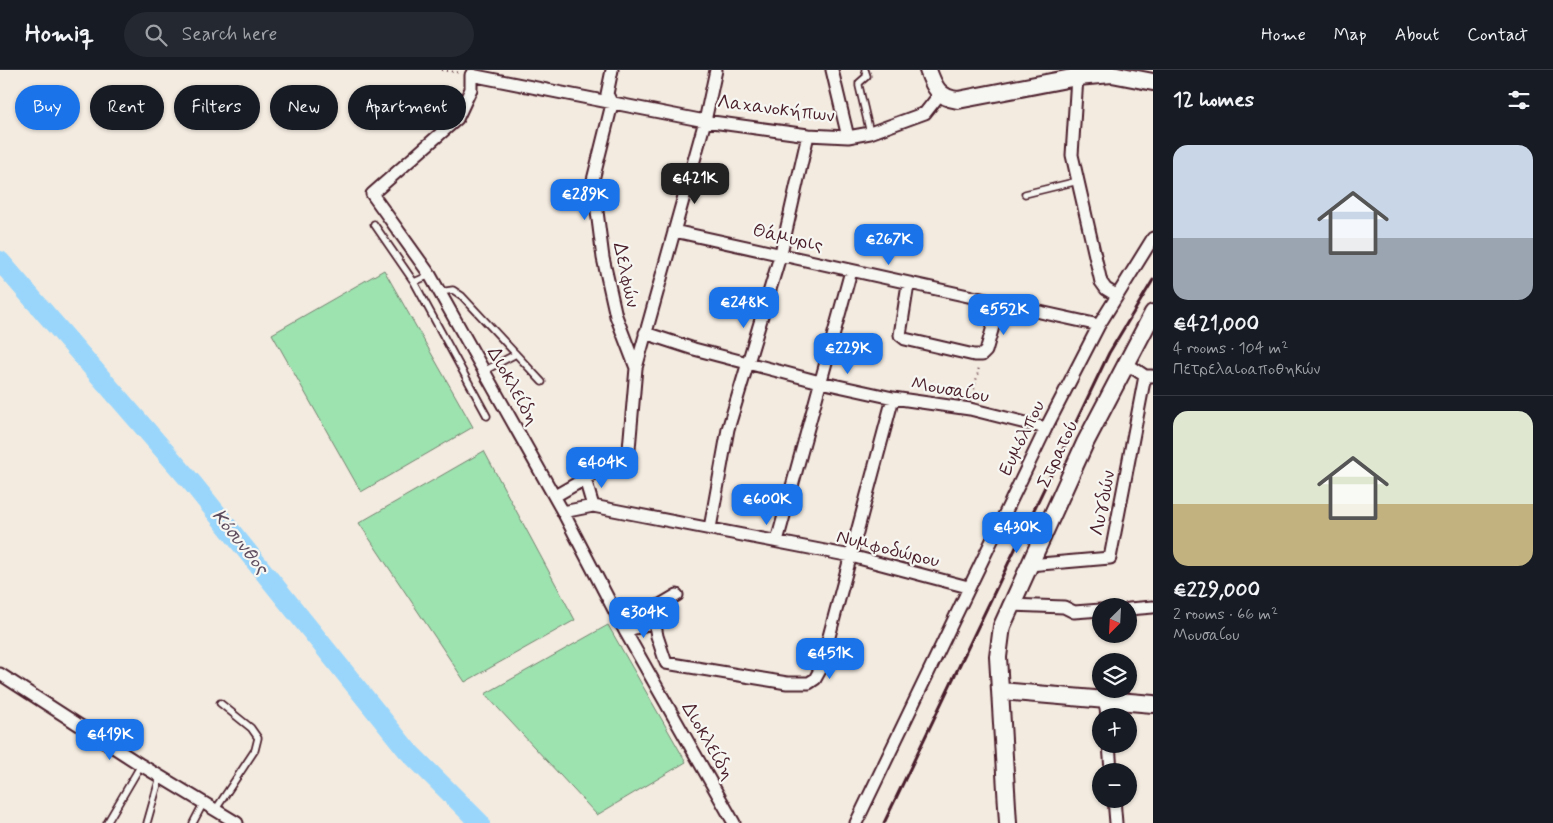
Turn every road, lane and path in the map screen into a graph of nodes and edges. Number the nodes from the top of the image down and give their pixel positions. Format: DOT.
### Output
graph roads {
  1 [pos="442,70"];
  2 [pos="612,70"];
  3 [pos="716,70"];
  4 [pos="832,70"];
  5 [pos="865,70"];
  6 [pos="928,70"];
  7 [pos="470,73"];
  8 [pos="1075,74"];
  9 [pos="1153,82"];
  10 [pos="940,94"];
  11 [pos="612,104"];
  12 [pos="705,120"];
  13 [pos="870,132"];
  14 [pos="808,135"];
  15 [pos="848,137"];
  16 [pos="1078,181"];
  17 [pos="1026,194"];
  18 [pos="374,224"];
  19 [pos="674,231"];
  20 [pos="1153,238"];
  21 [pos="780,253"];
  22 [pos="851,271"];
  23 [pos="430,275"];
  24 [pos="414,282"];
  25 [pos="908,284"];
  26 [pos="440,292"];
  27 [pos="1116,295"];
  28 [pos="1000,302"];
  29 [pos="1153,313"];
  30 [pos="1098,325"];
  31 [pos="645,333"];
  32 [pos="516,354"];
  33 [pos="982,355"];
  34 [pos="1126,362"];
  35 [pos="747,364"];
  36 [pos="636,368"];
  37 [pos="484,371"];
  38 [pos="1149,376"];
  39 [pos="542,382"];
  40 [pos="820,382"];
  41 [pos="893,398"];
  42 [pos="970,408"];
  43 [pos="486,416"];
  44 [pos="1046,428"];
  45 [pos="586,479"];
  46 [pos="555,496"];
  47 [pos="593,506"];
  48 [pos="563,512"];
  49 [pos="710,528"];
  50 [pos="777,541"];
  51 [pos="851,556"];
  52 [pos="1029,564"];
  53 [pos="968,588"];
  54 [pos="677,595"];
  55 [pos="1010,605"];
  56 [pos="1153,607"];
  57 [pos="1138,608"];
  58 [pos="1092,611"];
  59 [pos="654,622"];
  60 [pos="625,631"];
  61 [pos="0,674"];
  62 [pos="1001,691"];
  63 [pos="220,703"];
  64 [pos="1153,704"];
  65 [pos="1106,708"];
  66 [pos="141,765"];
  67 [pos="160,777"];
  68 [pos="204,802"];
  69 [pos="216,808"];
  70 [pos="1115,808"];
  71 [pos="107,823"];
  72 [pos="147,823"];
  73 [pos="193,823"];
  74 [pos="237,823"];
  75 [pos="734,823"];
  76 [pos="856,823"];
  77 [pos="1008,823"];
  78 [pos="1116,823"];
  1 -- 7 [label="path"];
  2 -- 11 [label="street, Δελφών"];
  3 -- 12 [label="street"];
  4 -- 15 [label="street"];
  5 -- 13 [label="lane"];
  6 -- 10 [label="main road"];
  7 -- 11 [label="street, Λαχανοκήπων"];
  7 -- 23 [label="street, Διοκλείδη"];
  8 -- 9 [label="main road"];
  8 -- 10 [label="main road"];
  8 -- 16 [label="street"];
  10 -- 13 [label="street, Λαχανοκήπων"];
  11 -- 12 [label="street, Λαχανοκήπων"];
  11 -- 36 [label="street, Δελφών"];
  12 -- 14 [label="street, Λαχανοκήπων"];
  12 -- 19 [label="street"];
  13 -- 15 [label="street, Λαχανοκήπων"];
  14 -- 15 [label="street, Λαχανοκήπων"];
  14 -- 21 [label="street"];
  16 -- 17 [label="lane"];
  16 -- 27 [label="street"];
  18 -- 24 [label="lane"];
  19 -- 21 [label="street, Θάμυρις"];
  19 -- 31 [label="street"];
  20 -- 27 [label="street, Ευμόλπου"];
  21 -- 22 [label="street, Θάμυρις"];
  21 -- 35 [label="street"];
  22 -- 25 [label="street, Θάμυρις"];
  22 -- 40 [label="street"];
  23 -- 24 [label="lane"];
  23 -- 26 [label="street, Διοκλείδη"];
  24 -- 43 [label="lane"];
  25 -- 28 [label="street, Θάμυρις"];
  25 -- 33 [label="street"];
  26 -- 32 [label="lane"];
  26 -- 37 [label="street, Διοκλείδη"];
  27 -- 30 [label="street, Ευμόλπου"];
  28 -- 30 [label="street, Θάμυρις"];
  28 -- 33 [label="street"];
  29 -- 34 [label="main road, Στρατού"];
  30 -- 44 [label="street, Ευμόλπου"];
  31 -- 35 [label="street, Μουσαίου"];
  31 -- 36 [label="street"];
  32 -- 37 [label="lane"];
  32 -- 39 [label="lane"];
  33 -- 42 [label="path"];
  34 -- 38 [label="street, Λυγδών"];
  34 -- 52 [label="main road, Στρατού"];
  35 -- 40 [label="street, Μουσαίου"];
  35 -- 49 [label="street"];
  36 -- 45 [label="street"];
  37 -- 46 [label="street, Διοκλείδη"];
  38 -- 52 [label="street, Λυγδών"];
  40 -- 41 [label="street, Μουσαίου"];
  40 -- 50 [label="street"];
  41 -- 42 [label="street, Μουσαίου"];
  41 -- 51 [label="street"];
  42 -- 44 [label="street, Μουσαίου"];
  44 -- 53 [label="street, Ευμόλπου"];
  45 -- 46 [label="street"];
  45 -- 47 [label="street"];
  46 -- 48 [label="street, Διοκλείδη"];
  47 -- 48 [label="street, Νυμφοδώρου"];
  47 -- 49 [label="street, Νυμφοδώρου"];
  48 -- 60 [label="street, Διοκλείδη"];
  49 -- 50 [label="street, Νυμφοδώρου"];
  50 -- 51 [label="street, Νυμφοδώρου"];
  51 -- 53 [label="street, Νυμφοδώρου"];
  51 -- 59 [label="street"];
  52 -- 55 [label="main road, Στρατού"];
  53 -- 76 [label="street, Ευμόλπου"];
  54 -- 59 [label="street"];
  55 -- 58 [label="street"];
  55 -- 62 [label="main road, Στρατού"];
  56 -- 57 [label="street"];
  59 -- 60 [label="street"];
  60 -- 75 [label="street, Διοκλείδη"];
  61 -- 66 [label="street"];
  62 -- 65 [label="main road"];
  62 -- 77 [label="main road, Στρατού"];
  63 -- 69 [label="lane"];
  64 -- 65 [label="main road"];
  66 -- 67 [label="street"];
  66 -- 71 [label="lane"];
  67 -- 68 [label="street"];
  67 -- 72 [label="lane"];
  68 -- 69 [label="street"];
  68 -- 73 [label="lane"];
  69 -- 74 [label="street"];
  70 -- 78 [label="street"];
}
